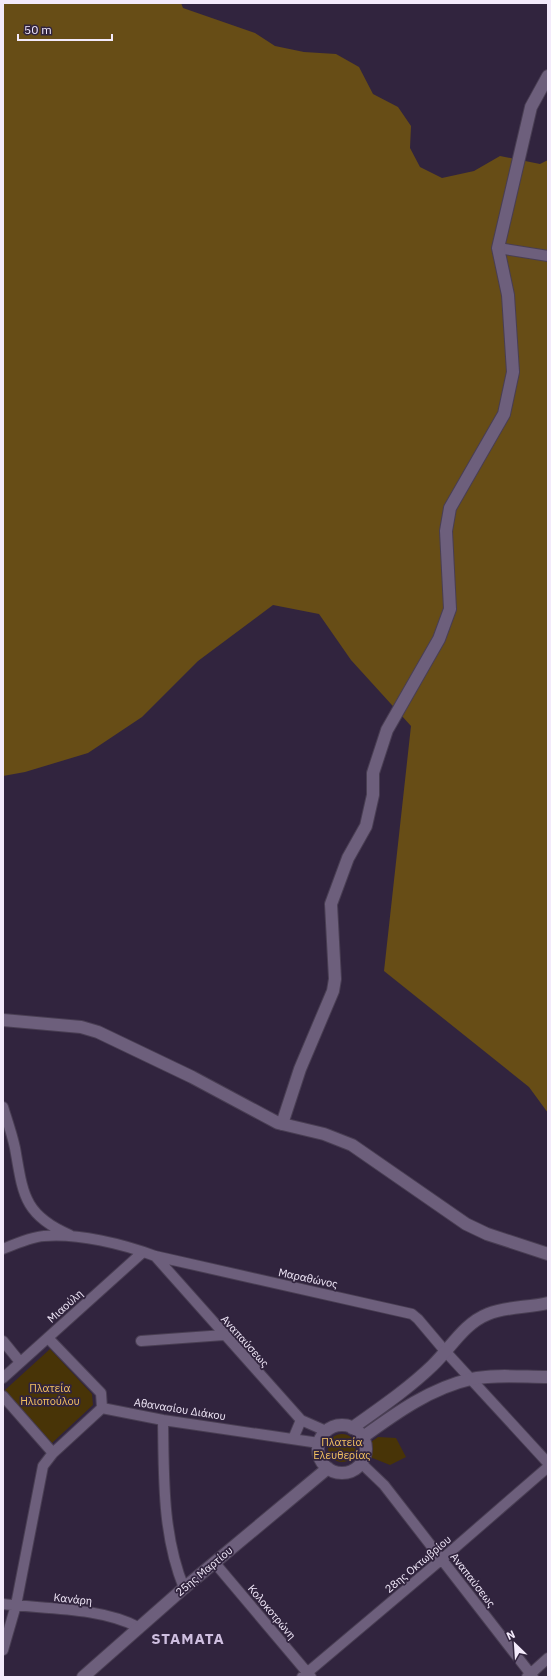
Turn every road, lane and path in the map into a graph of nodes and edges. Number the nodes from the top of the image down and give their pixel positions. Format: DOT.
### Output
graph roads {
  1 [pos="548,76"];
  2 [pos="498,248"];
  3 [pos="548,256"];
  4 [pos="3,1020"];
  5 [pos="3,1107"];
  6 [pos="282,1124"];
  7 [pos="77,1238"];
  8 [pos="3,1249"];
  9 [pos="143,1252"];
  10 [pos="548,1254"];
  11 [pos="155,1256"];
  12 [pos="548,1303"];
  13 [pos="224,1335"];
  14 [pos="48,1338"];
  15 [pos="3,1341"];
  16 [pos="141,1342"];
  17 [pos="445,1351"];
  18 [pos="20,1362"];
  19 [pos="548,1377"];
  20 [pos="3,1378"];
  21 [pos="472,1379"];
  22 [pos="3,1396"];
  23 [pos="102,1408"];
  24 [pos="163,1420"];
  25 [pos="301,1420"];
  26 [pos="352,1428"];
  27 [pos="326,1431"];
  28 [pos="363,1437"];
  29 [pos="293,1439"];
  30 [pos="319,1443"];
  31 [pos="53,1453"];
  32 [pos="361,1463"];
  33 [pos="548,1463"];
  34 [pos="548,1467"];
  35 [pos="328,1468"];
  36 [pos="442,1559"];
  37 [pos="214,1562"];
  38 [pos="184,1588"];
  39 [pos="3,1604"];
  40 [pos="16,1605"];
  41 [pos="138,1627"];
  42 [pos="3,1650"];
  43 [pos="548,1658"];
  44 [pos="307,1675"];
  45 [pos="530,1676"];
  46 [pos="84,1677"];
  1 -- 2 [label="street"];
  2 -- 3 [label="street"];
  2 -- 6 [label="street"];
  4 -- 6 [label="street"];
  5 -- 7 [label="street"];
  6 -- 10 [label="street"];
  7 -- 8 [label="street, Μαραθώνος"];
  7 -- 9 [label="street, Μαραθώνος"];
  9 -- 11 [label="street, Μαραθώνος"];
  9 -- 14 [label="street, Μιαούλη"];
  11 -- 13 [label="street, Αναπαύσεως"];
  11 -- 17 [label="street, Μαραθώνος"];
  12 -- 17 [label="street"];
  13 -- 16 [label="street"];
  13 -- 25 [label="street, Αναπαύσεως"];
  14 -- 18 [label="street, Μιαούλη"];
  14 -- 23 [label="street"];
  15 -- 18 [label="street"];
  17 -- 21 [label="street, Μαραθώνος"];
  17 -- 26 [label="street"];
  18 -- 20 [label="street, Μιαούλη"];
  19 -- 21 [label="street"];
  21 -- 28 [label="street"];
  21 -- 33 [label="street, Μαραθώνος"];
  22 -- 31 [label="street"];
  23 -- 24 [label="street, Αθανασίου Διάκου"];
  23 -- 31 [label="street"];
  24 -- 29 [label="street, Αθανασίου Διάκου"];
  24 -- 38 [label="street"];
  25 -- 27 [label="street, Αναπαύσεως"];
  25 -- 29 [label="street"];
  26 -- 27 [label="street"];
  26 -- 28 [label="street"];
  27 -- 30 [label="street"];
  28 -- 32 [label="street"];
  29 -- 30 [label="street, Αθανασίου Διάκου"];
  30 -- 35 [label="street"];
  31 -- 40 [label="street"];
  32 -- 35 [label="street"];
  32 -- 36 [label="street, Αναπαύσεως"];
  34 -- 36 [label="street, 28ης Οκτωβρίου"];
  35 -- 37 [label="street, 25ης Μαρτίου"];
  36 -- 44 [label="street, 28ης Οκτωβρίου"];
  36 -- 45 [label="street, Αναπαύσεως"];
  37 -- 38 [label="street, 25ης Μαρτίου"];
  37 -- 44 [label="street, Κολοκοτρώνη"];
  38 -- 41 [label="street, 25ης Μαρτίου"];
  39 -- 40 [label="street, Κανάρη"];
  40 -- 41 [label="street, Κανάρη"];
  40 -- 42 [label="street"];
  41 -- 46 [label="street, 25ης Μαρτίου"];
  43 -- 45 [label="street"];
}
